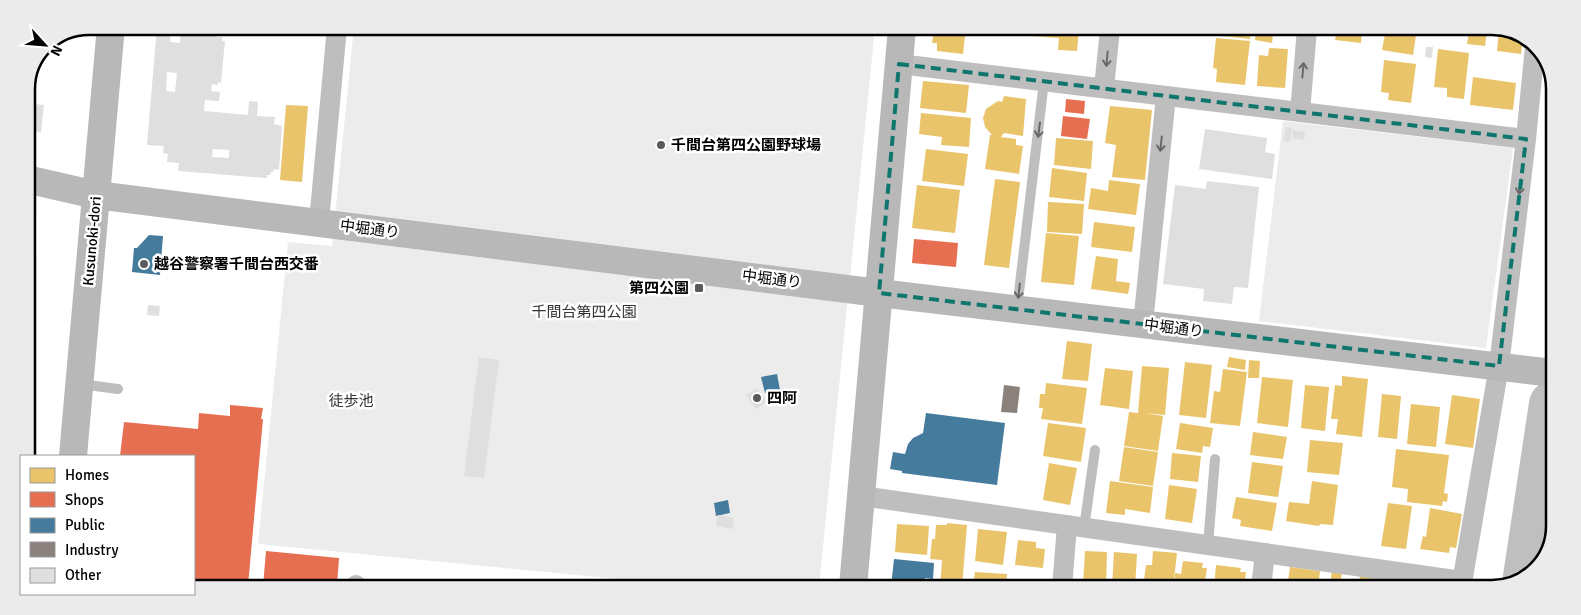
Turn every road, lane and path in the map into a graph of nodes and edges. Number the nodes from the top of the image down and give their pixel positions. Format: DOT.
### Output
graph roads {
  1 [pos="110,35"];
  2 [pos="336,35"];
  3 [pos="901,35"];
  4 [pos="1109,35"];
  5 [pos="1306,35"];
  6 [pos="1534,55"];
  7 [pos="899,64"];
  8 [pos="1044,82"];
  9 [pos="1104,88"];
  10 [pos="1166,96"];
  11 [pos="1300,112"];
  12 [pos="1526,139"];
  13 [pos="35,181"];
  14 [pos="96,195"];
  15 [pos="319,222"];
  16 [pos="879,293"];
  17 [pos="1017,309"];
  18 [pos="1143,324"];
  19 [pos="1509,367"];
  20 [pos="1546,372"];
  21 [pos="79,384"];
  22 [pos="118,389"];
  23 [pos="1094,450"];
  24 [pos="72,455"];
  25 [pos="1216,459"];
  26 [pos="861,496"];
  27 [pos="1076,527"];
  28 [pos="1208,546"];
  29 [pos="1265,553"];
  30 [pos="854,580"];
  31 [pos="1064,580"];
  32 [pos="1262,580"];
  33 [pos="1431,580"];
  34 [pos="1463,580"];
  1 -- 14 [label="street, Kusunoki-dori"];
  2 -- 15 [label="street"];
  3 -- 7 [label="street"];
  4 -- 9 [label="street, one-way"];
  11 -- 5 [label="street, one-way"];
  6 -- 12 [label="street"];
  7 -- 8 [label="street"];
  7 -- 16 [label="street"];
  8 -- 9 [label="street"];
  8 -- 17 [label="lane, one-way"];
  9 -- 10 [label="street"];
  10 -- 11 [label="street"];
  10 -- 18 [label="street, one-way"];
  11 -- 12 [label="street"];
  12 -- 19 [label="street, one-way"];
  13 -- 14 [label="street, 中堀通り"];
  14 -- 15 [label="street, 中堀通り"];
  14 -- 21 [label="street, Kusunoki-dori"];
  15 -- 16 [label="street, 中堀通り"];
  16 -- 17 [label="street, 中堀通り"];
  16 -- 26 [label="street"];
  17 -- 18 [label="street, 中堀通り"];
  18 -- 19 [label="street, 中堀通り"];
  19 -- 20 [label="street, 中堀通り"];
  19 -- 34 [label="street"];
  21 -- 22 [label="lane"];
  21 -- 24 [label="street, Kusunoki-dori"];
  23 -- 27 [label="lane"];
  25 -- 28 [label="lane"];
  26 -- 27 [label="street"];
  26 -- 30 [label="street"];
  27 -- 28 [label="street"];
  27 -- 31 [label="street"];
  28 -- 29 [label="street"];
  29 -- 32 [label="street"];
  29 -- 33 [label="street"];
}
